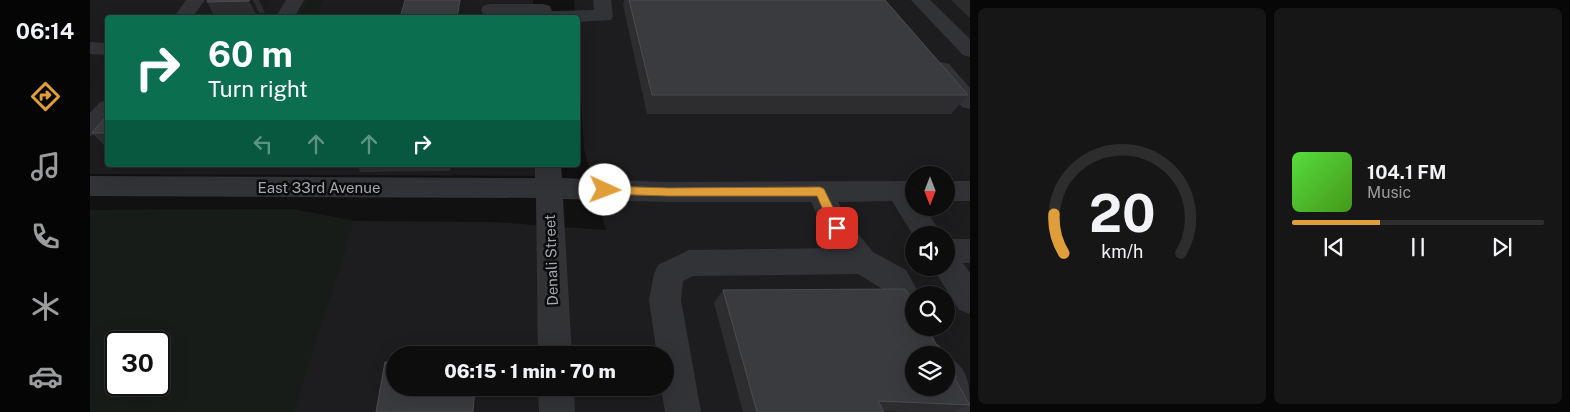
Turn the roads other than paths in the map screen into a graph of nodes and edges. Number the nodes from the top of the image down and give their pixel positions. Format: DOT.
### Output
graph roads {
  1 [pos="196,0"];
  2 [pos="295,0"];
  3 [pos="602,0"];
  4 [pos="920,0"];
  5 [pos="490,10"];
  6 [pos="543,11"];
  7 [pos="184,15"];
  8 [pos="286,15"];
  9 [pos="90,48"];
  10 [pos="105,48"];
  11 [pos="970,51"];
  12 [pos="932,58"];
  13 [pos="970,102"];
  14 [pos="105,110"];
  15 [pos="90,128"];
  16 [pos="240,176"];
  17 [pos="548,176"];
  18 [pos="90,186"];
  19 [pos="905,191"];
  20 [pos="955,191"];
  21 [pos="970,191"];
  22 [pos="820,192"];
  23 [pos="955,251"];
  24 [pos="970,251"];
  25 [pos="862,262"];
  26 [pos="954,276"];
  27 [pos="970,300"];
  28 [pos="930,343"];
  29 [pos="555,346"];
  30 [pos="556,396"];
  31 [pos="557,412"];
  32 [pos="683,412"];
  33 [pos="968,412"];
  1 -- 7 [label="street"];
  2 -- 8 [label="street"];
  3 -- 6 [label="street"];
  4 -- 11 [label="street"];
  5 -- 6 [label="street"];
  9 -- 10 [label="street"];
  12 -- 13 [label="street"];
  14 -- 15 [label="street"];
  16 -- 17 [label="street, East 33rd Avenue"];
  16 -- 18 [label="street, East 33rd Avenue"];
  17 -- 22 [label="street, East 33rd Avenue"];
  17 -- 29 [label="street, Denali Street"];
  19 -- 22 [label="street, East 33rd Avenue"];
  20 -- 21 [label="street"];
  22 -- 25 [label="street"];
  23 -- 24 [label="street"];
  25 -- 28 [label="street"];
  25 -- 32 [label="street"];
  26 -- 27 [label="street"];
  28 -- 33 [label="street"];
  30 -- 31 [label="street"];
}
